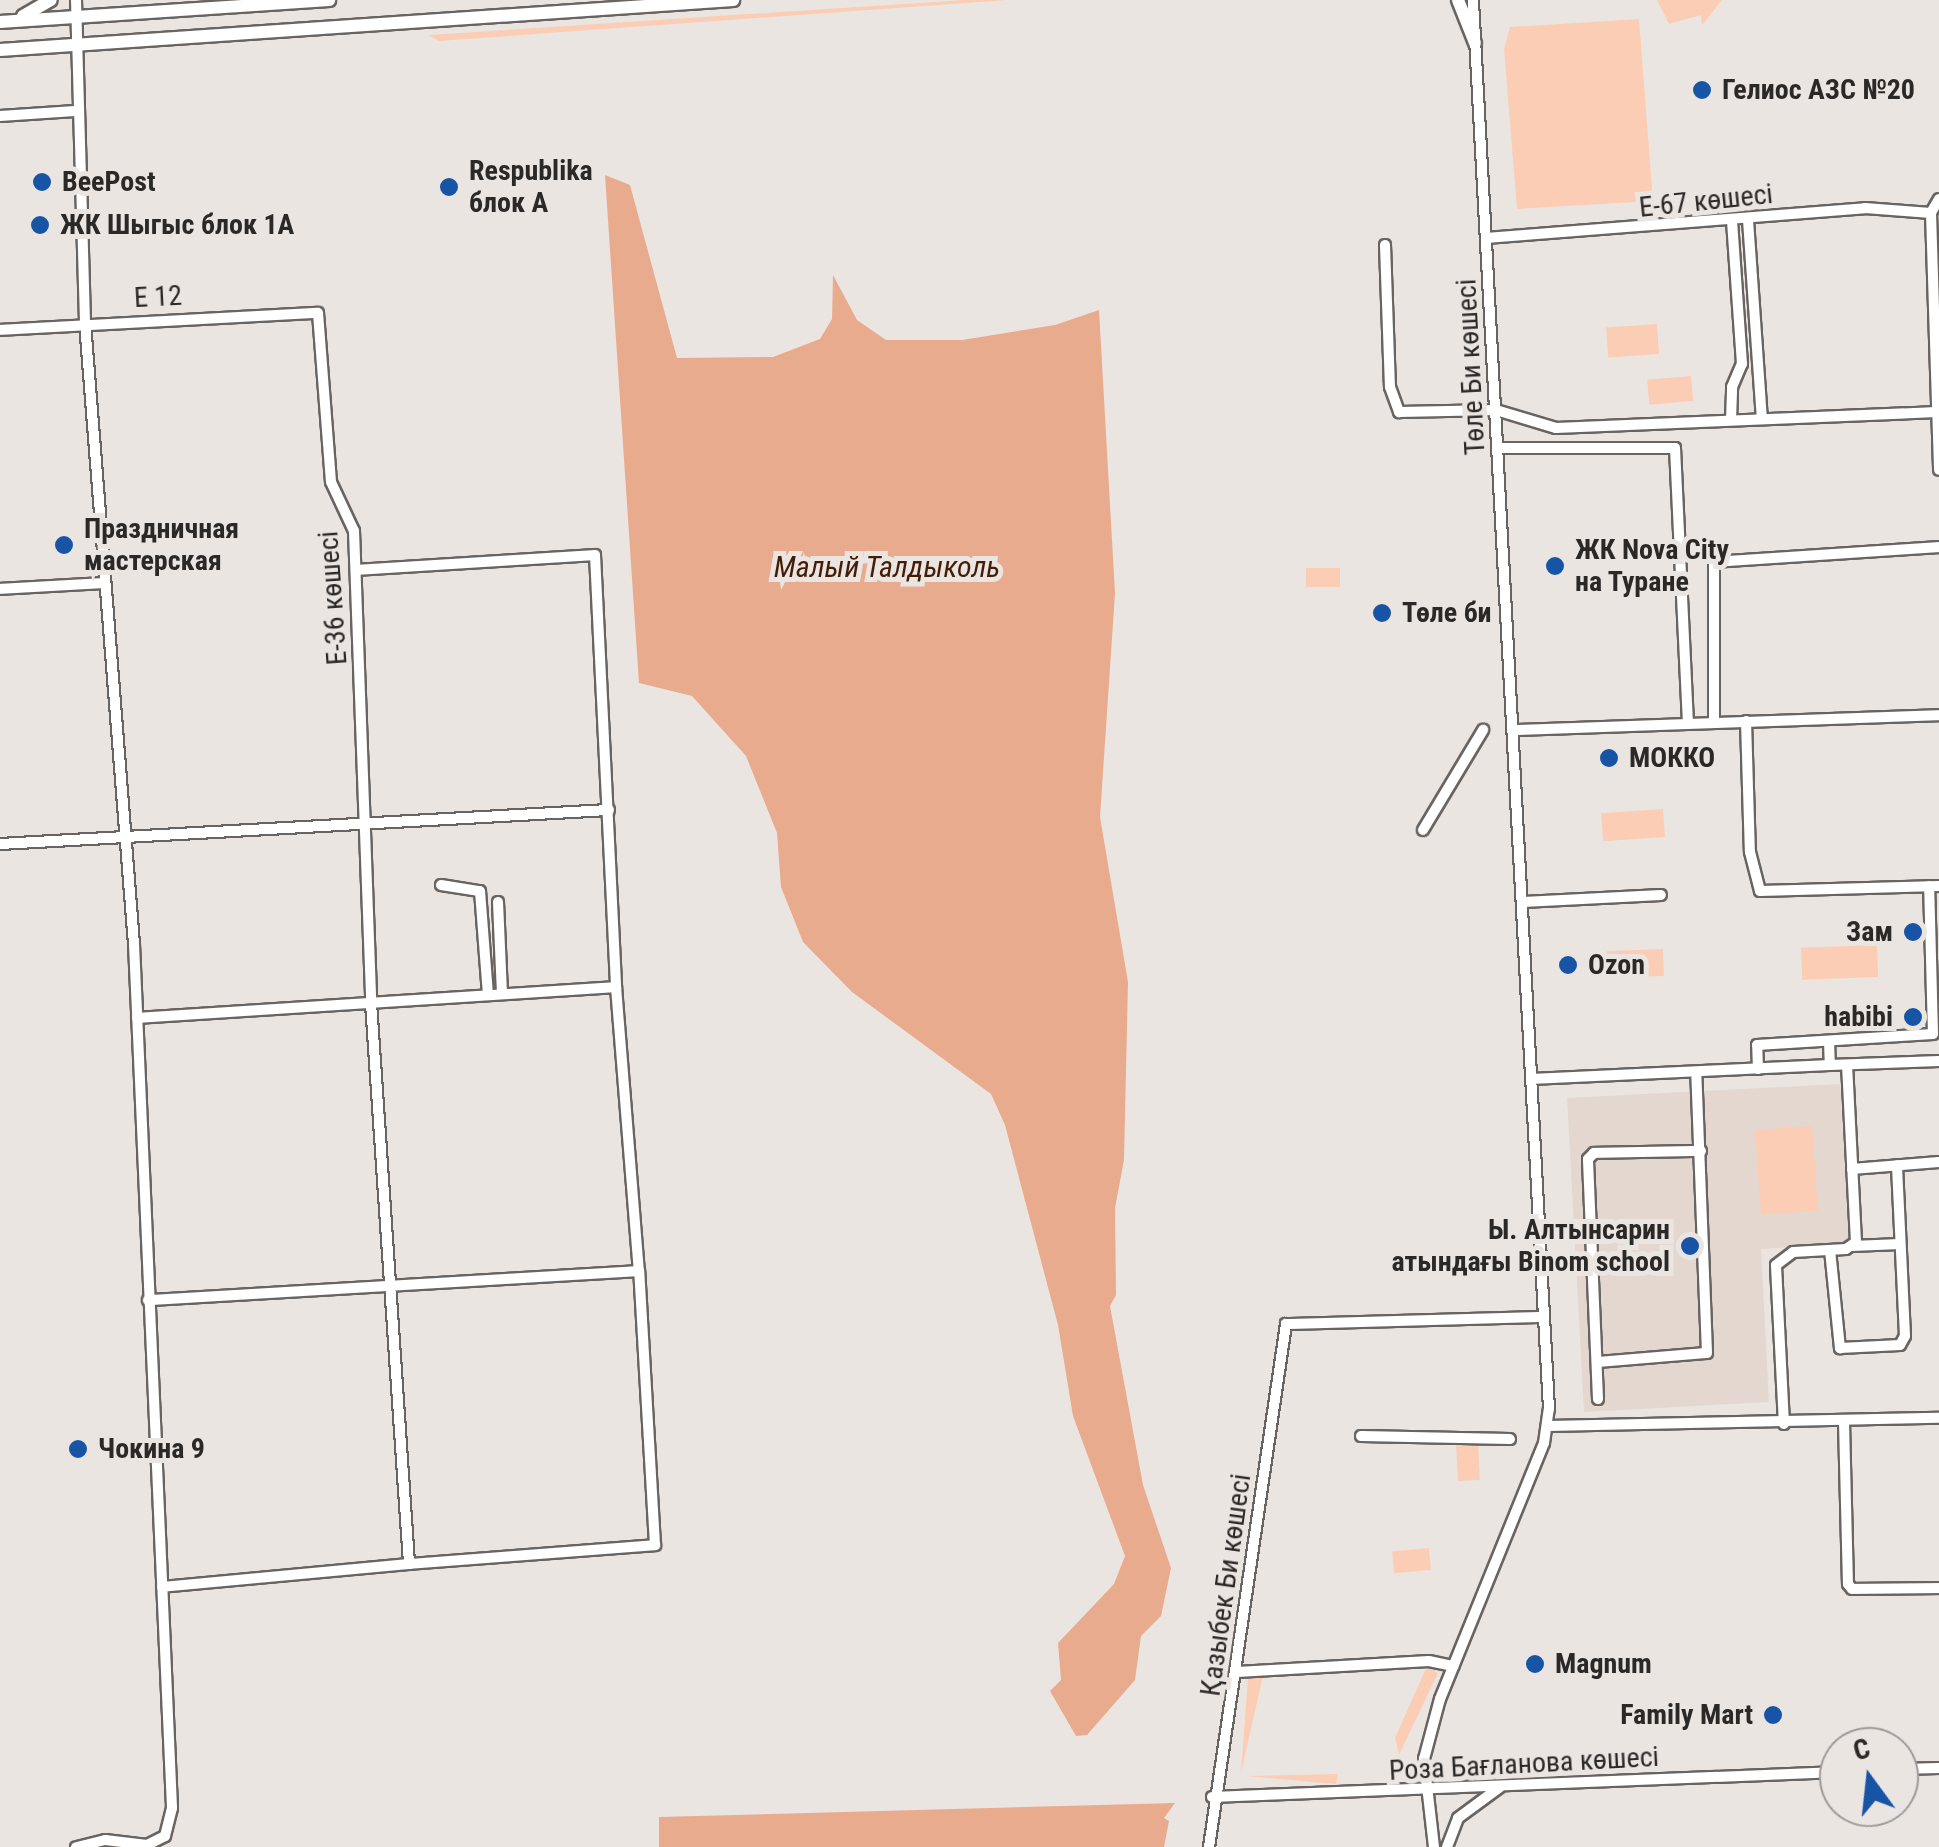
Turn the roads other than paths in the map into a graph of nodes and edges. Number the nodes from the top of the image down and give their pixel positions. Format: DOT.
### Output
graph roads {
  1 [pos="50,0"];
  2 [pos="76,0"];
  3 [pos="328,0"];
  4 [pos="733,0"];
  5 [pos="1458,0"];
  6 [pos="1473,0"];
  7 [pos="75,16"];
  8 [pos="6,22"];
  9 [pos="1475,43"];
  10 [pos="74,47"];
  11 [pos="0,50"];
  12 [pos="75,111"];
  13 [pos="0,116"];
  14 [pos="1939,199"];
  15 [pos="1931,213"];
  16 [pos="1732,220"];
  17 [pos="1748,220"];
  18 [pos="1486,238"];
  19 [pos="1385,245"];
  20 [pos="318,313"];
  21 [pos="85,324"];
  22 [pos="0,330"];
  23 [pos="1496,410"];
  24 [pos="1937,412"];
  25 [pos="1762,418"];
  26 [pos="1731,420"];
  27 [pos="1498,448"];
  28 [pos="1939,470"];
  29 [pos="1939,546"];
  30 [pos="356,570"];
  31 [pos="104,582"];
  32 [pos="0,589"];
  33 [pos="1939,715"];
  34 [pos="1746,721"];
  35 [pos="1714,722"];
  36 [pos="1688,723"];
  37 [pos="1483,730"];
  38 [pos="1515,730"];
  39 [pos="609,810"];
  40 [pos="368,826"];
  41 [pos="1422,830"];
  42 [pos="124,836"];
  43 [pos="0,844"];
  44 [pos="442,885"];
  45 [pos="1934,886"];
  46 [pos="1661,895"];
  47 [pos="498,902"];
  48 [pos="1523,902"];
  49 [pos="616,987"];
  50 [pos="502,994"];
  51 [pos="488,995"];
  52 [pos="371,1003"];
  53 [pos="138,1018"];
  54 [pos="1829,1040"];
  55 [pos="1939,1060"];
  56 [pos="1847,1065"];
  57 [pos="1830,1066"];
  58 [pos="1758,1069"];
  59 [pos="1696,1072"];
  60 [pos="1531,1079"];
  61 [pos="1700,1151"];
  62 [pos="1939,1162"];
  63 [pos="1897,1165"];
  64 [pos="1852,1169"];
  65 [pos="1900,1244"];
  66 [pos="1852,1246"];
  67 [pos="1830,1250"];
  68 [pos="639,1270"];
  69 [pos="393,1284"];
  70 [pos="148,1300"];
  71 [pos="1542,1317"];
  72 [pos="1598,1362"];
  73 [pos="1598,1399"];
  74 [pos="1939,1418"];
  75 [pos="1844,1422"];
  76 [pos="1784,1424"];
  77 [pos="1548,1426"];
  78 [pos="1361,1436"];
  79 [pos="1510,1439"];
  80 [pos="409,1564"];
  81 [pos="162,1587"];
  82 [pos="1939,1588"];
  83 [pos="1453,1666"];
  84 [pos="1238,1672"];
  85 [pos="1819,1773"];
  86 [pos="1506,1784"];
  87 [pos="1426,1790"];
  88 [pos="1212,1798"];
  89 [pos="76,1847"];
  90 [pos="1209,1847"];
  91 [pos="1434,1847"];
  92 [pos="1447,1847"];
  1 -- 8 [label="main road"];
  2 -- 7 [label="street"];
  3 -- 7 [label="main road"];
  4 -- 10 [label="main road"];
  5 -- 9 [label="main road"];
  6 -- 9 [label="street, Төле Би көшесі"];
  7 -- 8 [label="main road"];
  7 -- 10 [label="street"];
  9 -- 18 [label="street, Төле Би көшесі"];
  10 -- 11 [label="main road"];
  10 -- 12 [label="street"];
  12 -- 13 [label="street"];
  12 -- 21 [label="street"];
  14 -- 15 [label="street"];
  15 -- 17 [label="street, Е-67 көшесі"];
  15 -- 24 [label="street"];
  16 -- 17 [label="street, Е-67 көшесі"];
  16 -- 18 [label="street, Е-67 көшесі"];
  16 -- 26 [label="street"];
  17 -- 25 [label="street"];
  18 -- 23 [label="street, Төле Би көшесі"];
  19 -- 23 [label="street"];
  20 -- 21 [label="street, E 12"];
  20 -- 30 [label="street, Е-36 көшесі"];
  21 -- 22 [label="street, E 12"];
  21 -- 31 [label="street"];
  23 -- 26 [label="street"];
  23 -- 27 [label="street, Төле Би көшесі"];
  24 -- 25 [label="street"];
  24 -- 28 [label="street"];
  25 -- 26 [label="street"];
  27 -- 36 [label="street"];
  27 -- 38 [label="street, Төле Би көшесі"];
  29 -- 35 [label="street"];
  30 -- 39 [label="street"];
  30 -- 40 [label="street, Е-36 көшесі"];
  31 -- 32 [label="street"];
  31 -- 42 [label="street"];
  33 -- 34 [label="street"];
  34 -- 35 [label="street"];
  34 -- 45 [label="street"];
  35 -- 36 [label="street"];
  36 -- 38 [label="street"];
  37 -- 41 [label="street"];
  38 -- 48 [label="street, Төле Би көшесі"];
  39 -- 40 [label="street"];
  39 -- 49 [label="street"];
  40 -- 42 [label="street"];
  40 -- 52 [label="street, Е-36 көшесі"];
  42 -- 43 [label="street"];
  42 -- 53 [label="street"];
  44 -- 51 [label="street"];
  45 -- 54 [label="street"];
  46 -- 48 [label="street"];
  47 -- 50 [label="street"];
  48 -- 60 [label="street, Төле Би көшесі"];
  49 -- 50 [label="street"];
  49 -- 68 [label="street"];
  50 -- 51 [label="street"];
  51 -- 52 [label="street"];
  52 -- 53 [label="street"];
  52 -- 69 [label="street, Е-36 көшесі"];
  53 -- 70 [label="street"];
  54 -- 57 [label="street"];
  54 -- 58 [label="street"];
  55 -- 56 [label="street"];
  56 -- 57 [label="street"];
  56 -- 64 [label="street"];
  57 -- 58 [label="street"];
  58 -- 59 [label="street"];
  59 -- 60 [label="street"];
  59 -- 61 [label="street"];
  60 -- 71 [label="street, Төле Би көшесі"];
  61 -- 72 [label="street"];
  61 -- 72 [label="street"];
  62 -- 63 [label="street"];
  63 -- 64 [label="street"];
  63 -- 65 [label="street"];
  64 -- 66 [label="street"];
  65 -- 66 [label="street"];
  65 -- 67 [label="street"];
  66 -- 67 [label="street"];
  67 -- 76 [label="street"];
  68 -- 69 [label="street"];
  68 -- 80 [label="street"];
  69 -- 70 [label="street"];
  69 -- 80 [label="street, Е-36 көшесі"];
  70 -- 81 [label="street"];
  71 -- 77 [label="street, Төле Би көшесі"];
  71 -- 84 [label="street, Қазыбек Би көшесі"];
  72 -- 73 [label="street"];
  74 -- 75 [label="street"];
  75 -- 76 [label="street"];
  75 -- 82 [label="street"];
  76 -- 77 [label="street"];
  77 -- 83 [label="street"];
  78 -- 79 [label="street"];
  80 -- 81 [label="street"];
  81 -- 89 [label="street"];
  83 -- 84 [label="street"];
  83 -- 87 [label="street"];
  84 -- 88 [label="street, Қазыбек Би көшесі"];
  85 -- 86 [label="street, Роза Бағланова көшесі"];
  86 -- 87 [label="street, Роза Бағланова көшесі"];
  86 -- 92 [label="street"];
  87 -- 88 [label="street, Роза Бағланова көшесі"];
  87 -- 91 [label="street"];
  88 -- 90 [label="street, Қазыбек Би көшесі"];
}
